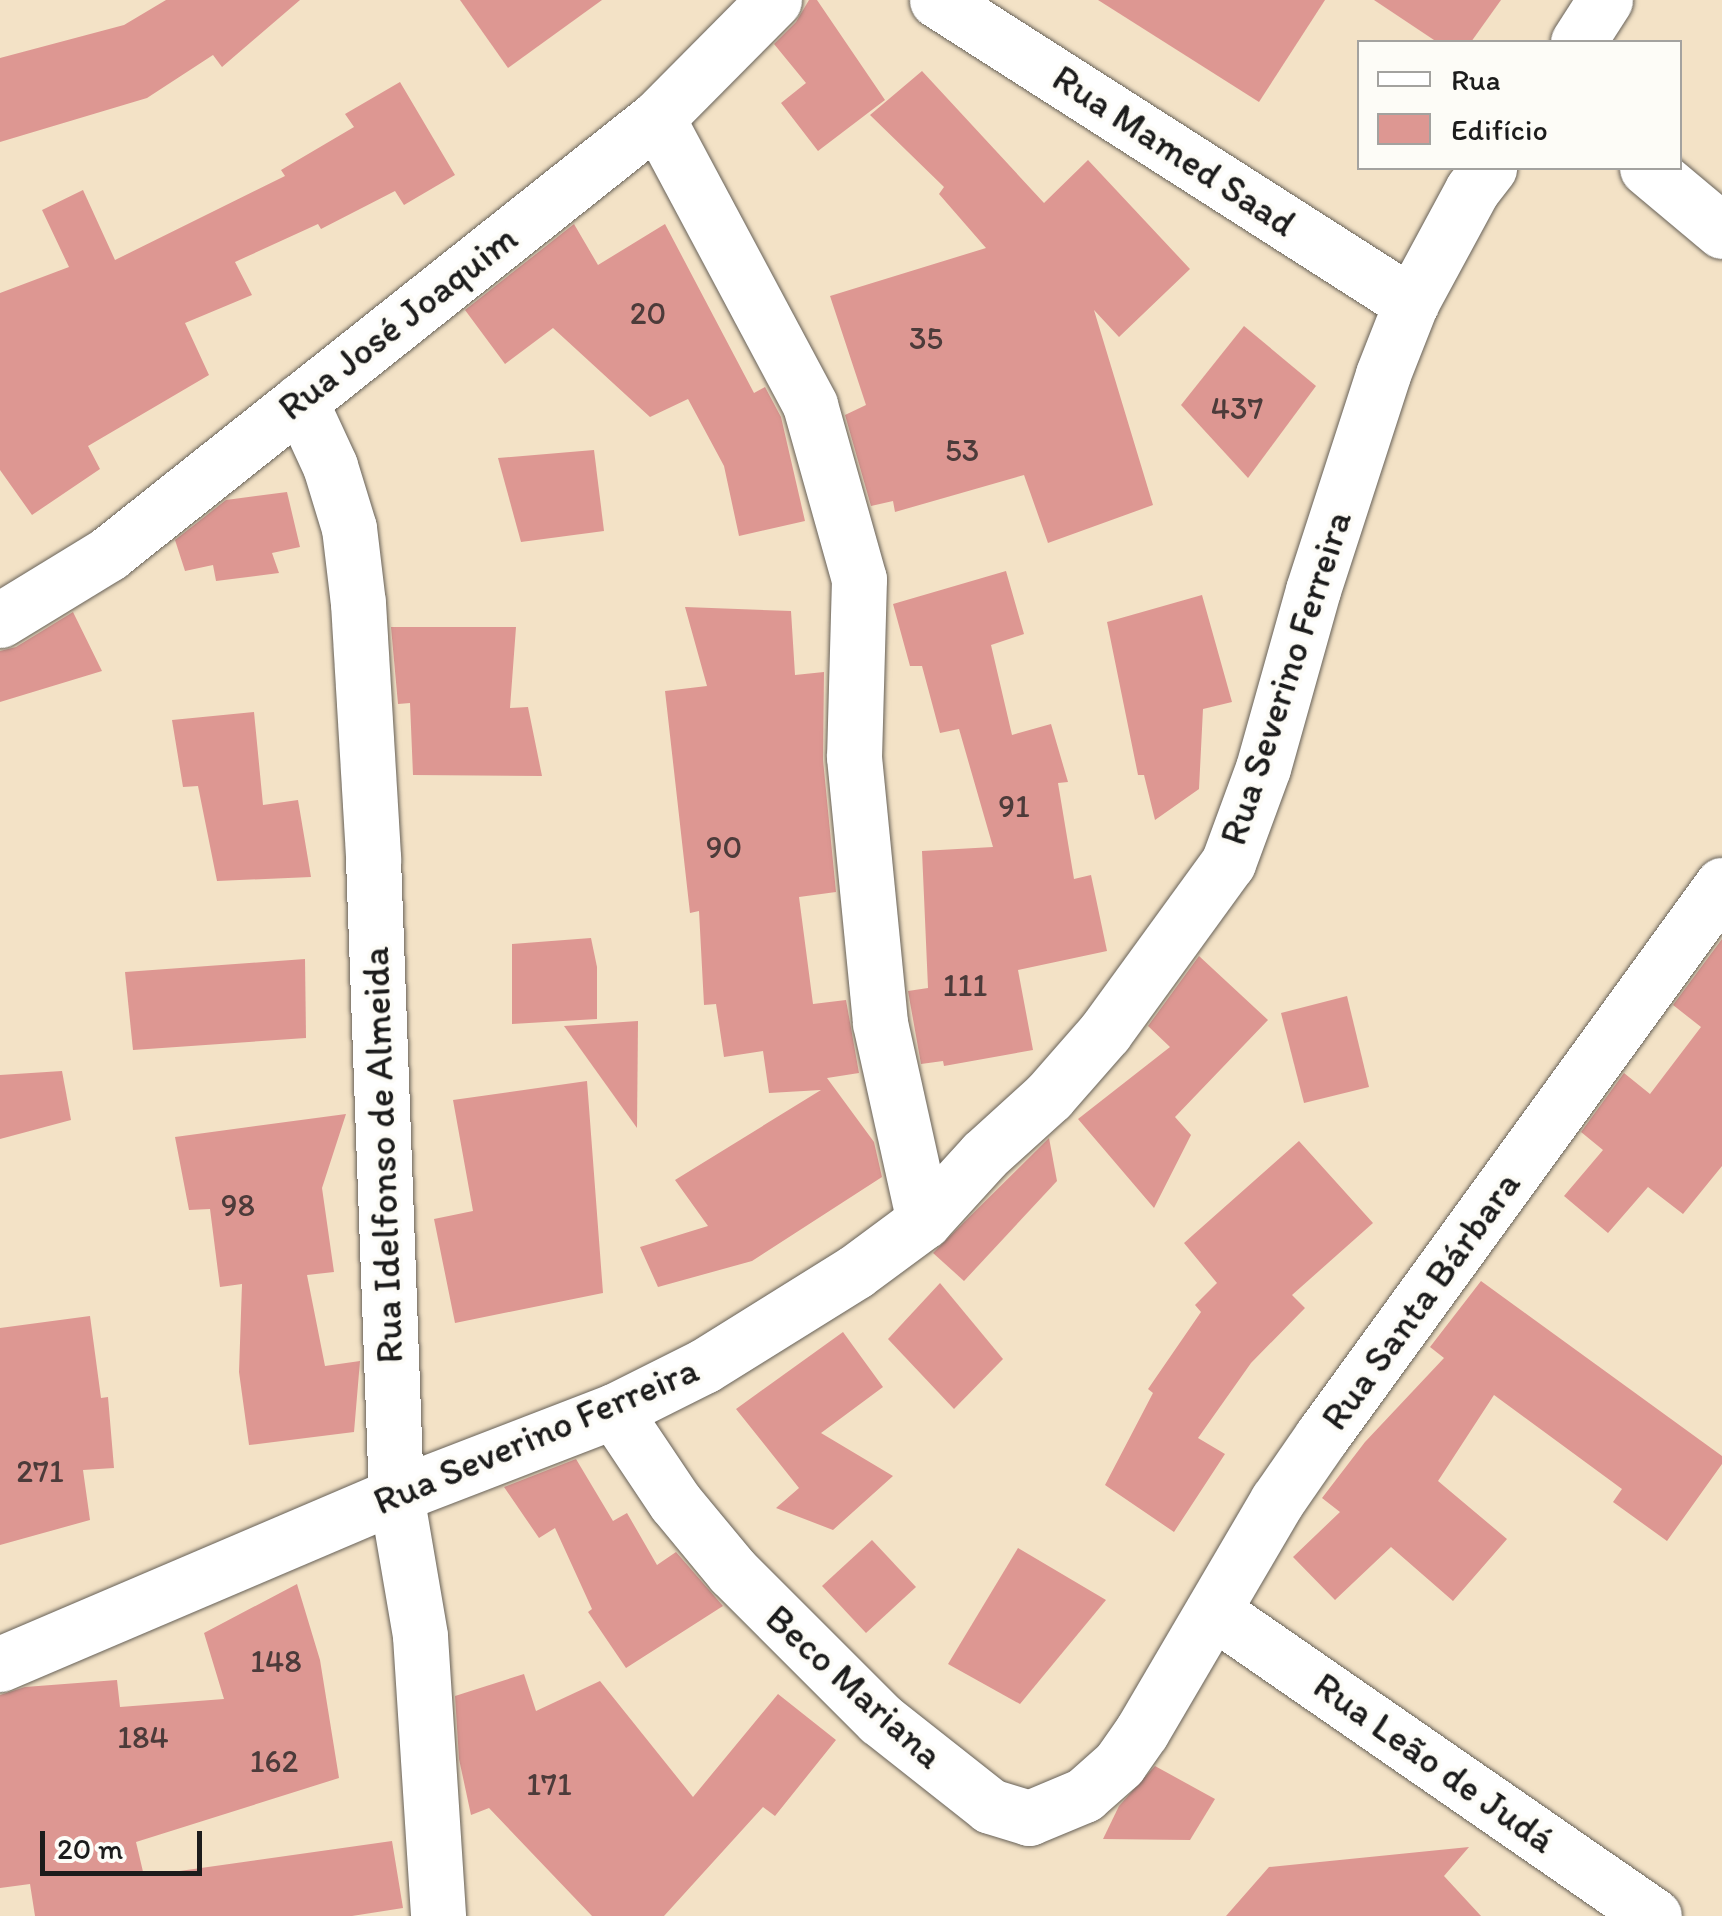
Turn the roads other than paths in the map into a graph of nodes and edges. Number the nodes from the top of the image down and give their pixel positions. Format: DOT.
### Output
graph roads {
  1 [pos="774,0"];
  2 [pos="937,0"];
  3 [pos="1605,0"];
  4 [pos="1579,40"];
  5 [pos="657,118"];
  6 [pos="1487,170"];
  7 [pos="1649,170"];
  8 [pos="1722,231"];
  9 [pos="1411,303"];
  10 [pos="300,401"];
  11 [pos="0,620"];
  12 [pos="1722,885"];
  13 [pos="924,1221"];
  14 [pos="614,1411"];
  15 [pos="396,1496"];
  16 [pos="1213,1611"];
  17 [pos="0,1664"];
  18 [pos="1142,1731"];
  19 [pos="438,1916"];
  20 [pos="1654,1916"];
  1 -- 5 [label="street, Rua José Joaquim"];
  2 -- 9 [label="street, Rua Mamed Saad"];
  3 -- 4 [label="street"];
  5 -- 10 [label="street, Rua José Joaquim"];
  5 -- 13 [label="street"];
  6 -- 9 [label="street, Rua Severino Ferreira"];
  7 -- 8 [label="street"];
  9 -- 13 [label="street, Rua Severino Ferreira"];
  10 -- 11 [label="street, Rua José Joaquim"];
  10 -- 15 [label="street, Rua Idelfonso de Almeida"];
  12 -- 16 [label="street, Rua Santa Bárbara"];
  13 -- 14 [label="street, Rua Severino Ferreira"];
  14 -- 15 [label="street, Rua Severino Ferreira"];
  14 -- 18 [label="street, Beco Mariana"];
  15 -- 17 [label="street, Rua Severino Ferreira"];
  15 -- 19 [label="street, Rua Idelfonso de Almeida"];
  16 -- 18 [label="street, Rua Santa Bárbara"];
  16 -- 20 [label="street, Rua Leão de Judá"];
}
